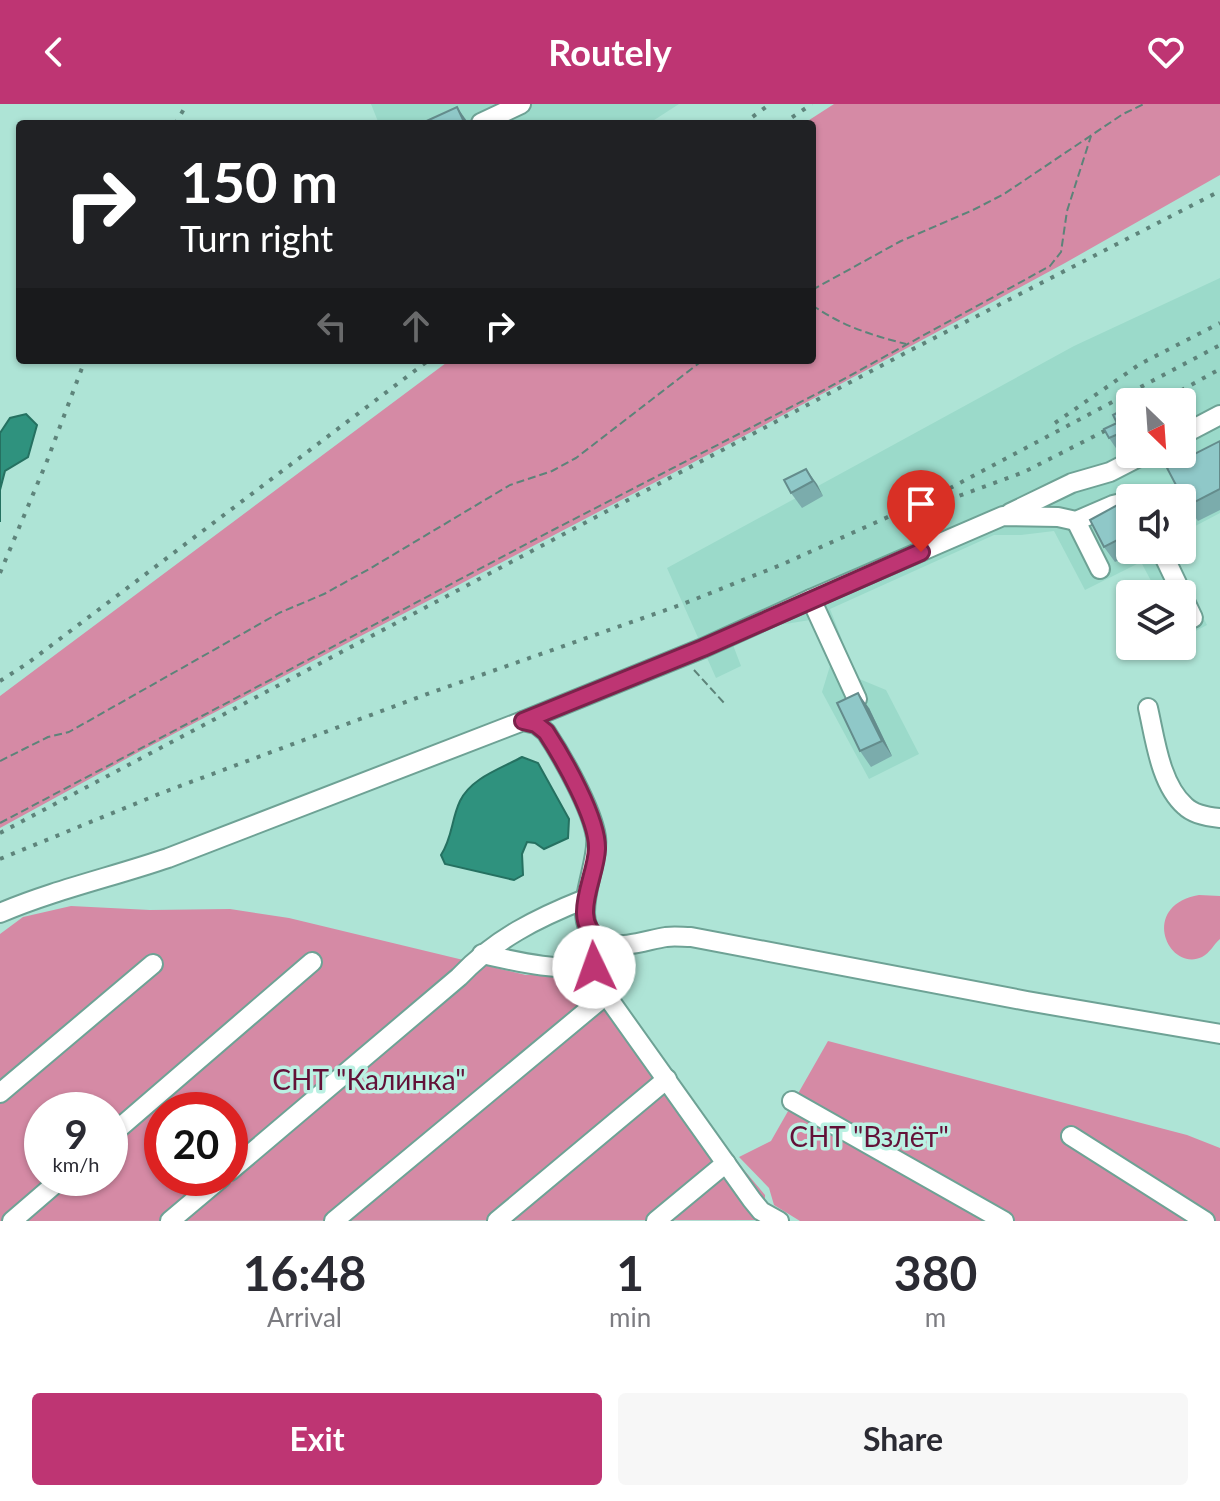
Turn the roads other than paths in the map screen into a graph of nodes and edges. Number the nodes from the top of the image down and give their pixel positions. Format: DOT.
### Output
graph roads {
  1 [pos="521,104"];
  2 [pos="487,120"];
  3 [pos="1220,415"];
  4 [pos="1196,428"];
  5 [pos="1118,468"];
  6 [pos="1116,504"];
  7 [pos="1003,516"];
  8 [pos="1076,521"];
  9 [pos="1100,569"];
  10 [pos="811,599"];
  11 [pos="857,699"];
  12 [pos="1148,708"];
  13 [pos="523,721"];
  14 [pos="1220,818"];
  15 [pos="585,899"];
  16 [pos="0,913"];
  17 [pos="601,940"];
  18 [pos="482,954"];
  19 [pos="312,962"];
  20 [pos="153,964"];
  21 [pos="594,967"];
  22 [pos="606,995"];
  23 [pos="1220,1034"];
  24 [pos="667,1079"];
  25 [pos="0,1093"];
  26 [pos="792,1101"];
  27 [pos="128,1120"];
  28 [pos="1071,1136"];
  29 [pos="248,1156"];
  30 [pos="726,1163"];
  31 [pos="41,1196"];
  32 [pos="200,1196"];
  33 [pos="756,1216"];
  34 [pos="12,1221"];
  35 [pos="170,1221"];
  36 [pos="334,1221"];
  37 [pos="497,1221"];
  38 [pos="656,1221"];
  39 [pos="779,1221"];
  40 [pos="1004,1221"];
  41 [pos="1205,1221"];
  1 -- 2 [label="street"];
  3 -- 4 [label="street"];
  5 -- 7 [label="street"];
  6 -- 8 [label="street"];
  7 -- 8 [label="street"];
  7 -- 10 [label="street"];
  8 -- 9 [label="street"];
  10 -- 11 [label="street"];
  10 -- 13 [label="street"];
  12 -- 14 [label="street"];
  13 -- 15 [label="street"];
  13 -- 16 [label="street"];
  15 -- 17 [label="street"];
  15 -- 18 [label="street"];
  17 -- 21 [label="street"];
  17 -- 23 [label="street"];
  18 -- 21 [label="street"];
  18 -- 29 [label="street"];
  19 -- 27 [label="street"];
  20 -- 25 [label="street"];
  21 -- 22 [label="street"];
  22 -- 24 [label="street"];
  22 -- 36 [label="street"];
  24 -- 30 [label="street"];
  24 -- 37 [label="street"];
  26 -- 40 [label="street"];
  28 -- 41 [label="street"];
  30 -- 33 [label="street"];
  30 -- 38 [label="street"];
  31 -- 34 [label="street"];
  32 -- 35 [label="street"];
  33 -- 39 [label="street"];
}
